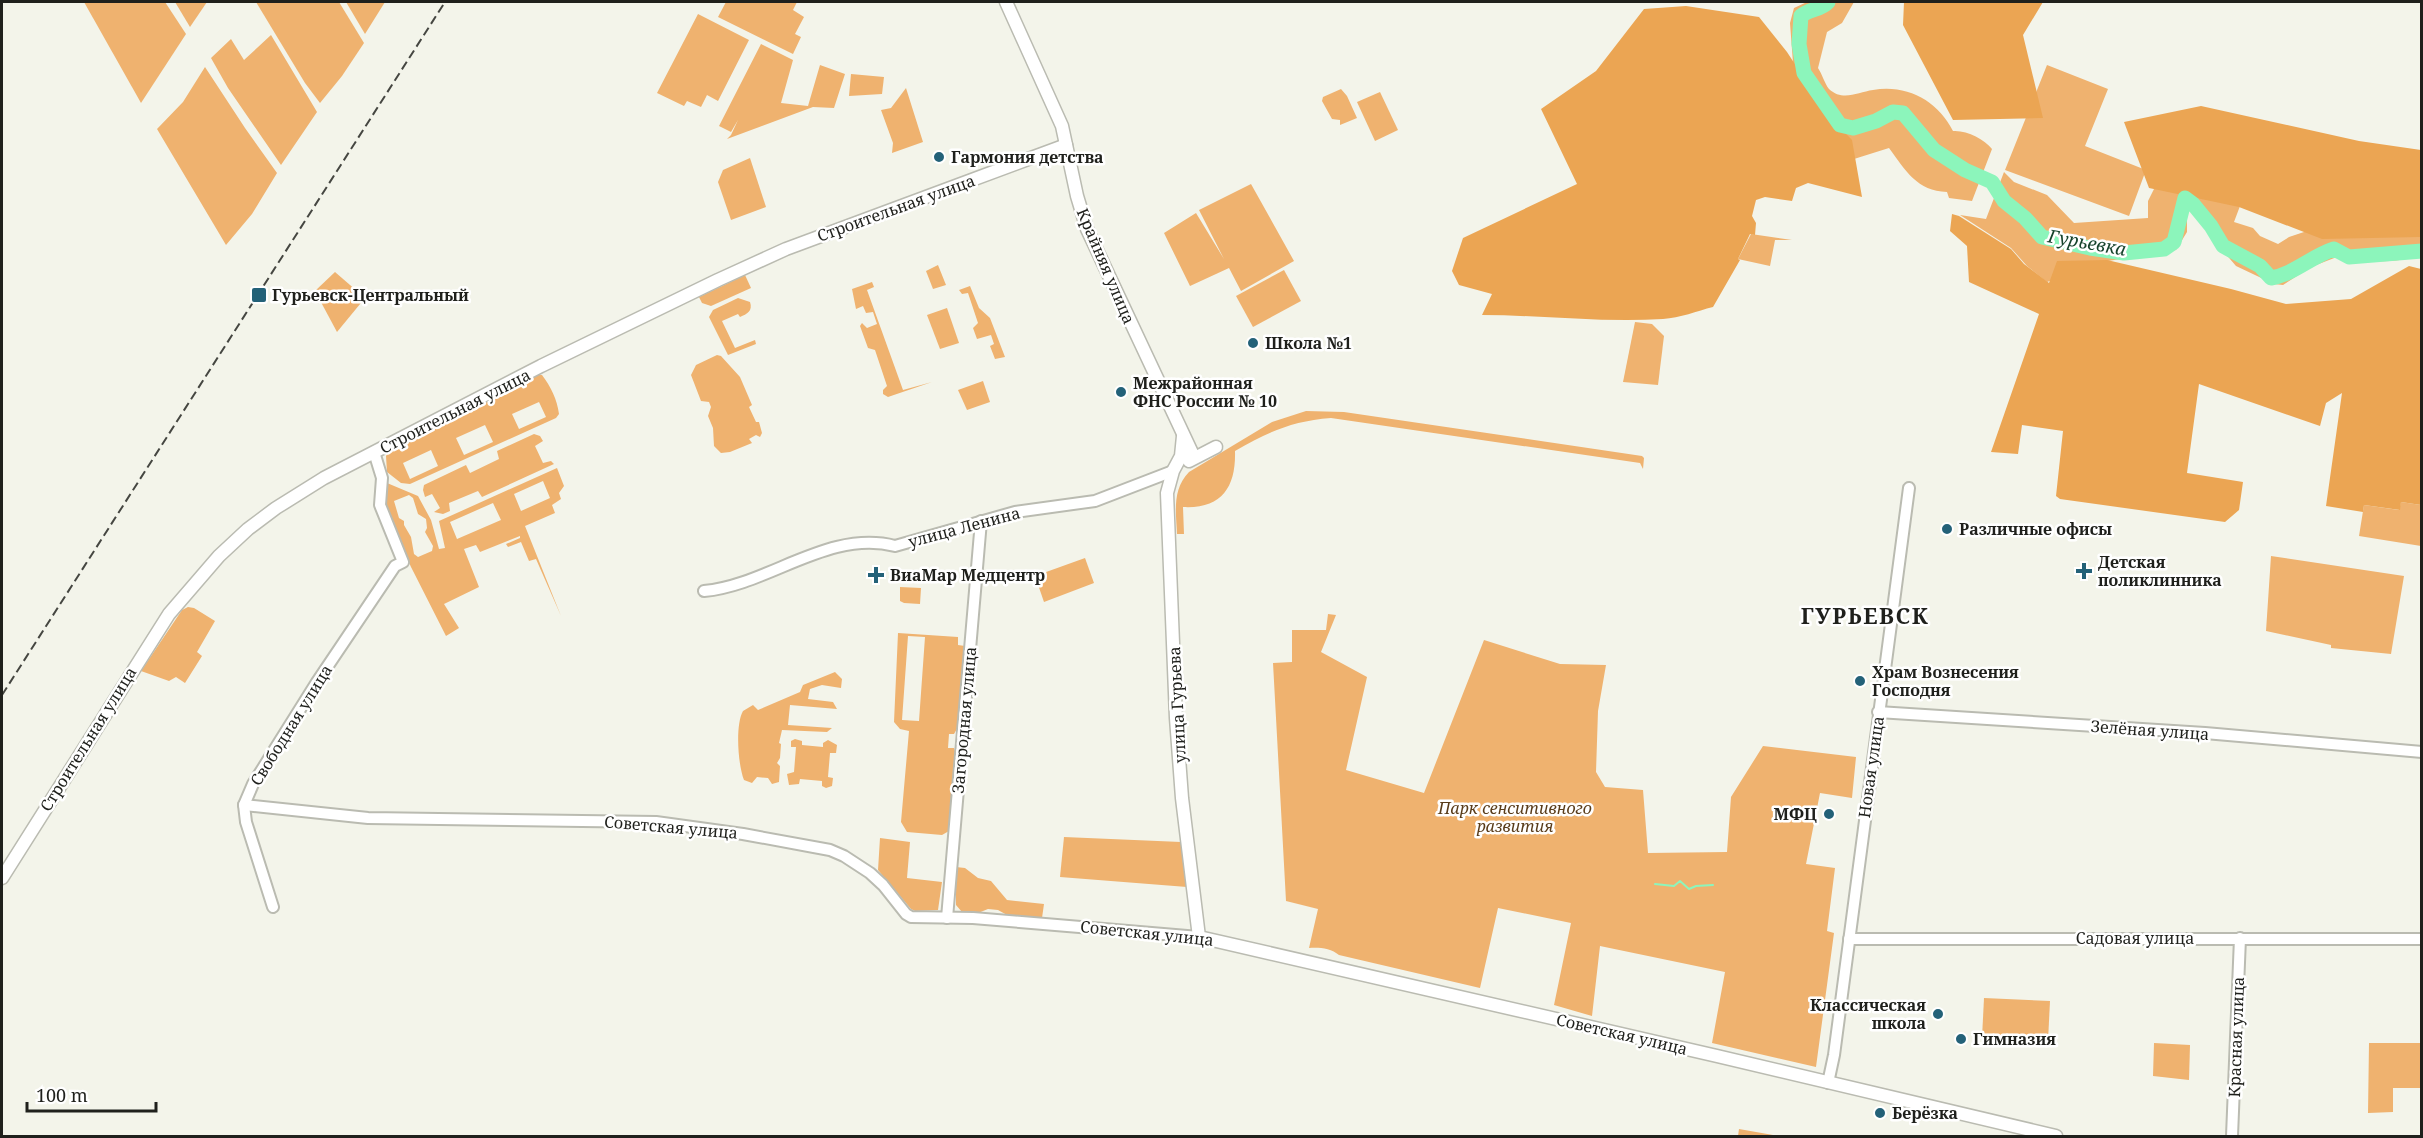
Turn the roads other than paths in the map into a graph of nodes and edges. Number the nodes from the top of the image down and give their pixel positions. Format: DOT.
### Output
graph roads {
  1 [pos="1006,2"];
  2 [pos="1066,145"];
  3 [pos="1184,436"];
  4 [pos="374,452"];
  5 [pos="1194,457"];
  6 [pos="1173,471"];
  7 [pos="1909,488"];
  8 [pos="981,521"];
  9 [pos="704,591"];
  10 [pos="1878,712"];
  11 [pos="2421,752"];
  12 [pos="244,805"];
  13 [pos="2,878"];
  14 [pos="273,907"];
  15 [pos="947,918"];
  16 [pos="1199,937"];
  17 [pos="2240,938"];
  18 [pos="1849,939"];
  19 [pos="2421,939"];
  20 [pos="1828,1083"];
  21 [pos="2056,1137"];
  22 [pos="2232,1137"];
  1 -- 2 [label="main road, Крайняя улица"];
  2 -- 3 [label="main road, Крайняя улица"];
  2 -- 4 [label="main road, Строительная улица"];
  3 -- 5 [label="main road, Крайняя улица"];
  3 -- 5 [label="main road, улица Ленина"];
  3 -- 6 [label="main road, улица Гурьева"];
  4 -- 12 [label="street, Свободная улица"];
  4 -- 13 [label="main road, Строительная улица"];
  5 -- 6 [label="main road, улица Ленина"];
  6 -- 8 [label="street, улица Ленина"];
  6 -- 16 [label="main road, улица Гурьева"];
  7 -- 10 [label="street, Новая улица"];
  8 -- 9 [label="street, улица Ленина"];
  8 -- 15 [label="street, Загородная улица"];
  10 -- 11 [label="street, Зелёная улица"];
  10 -- 18 [label="street, Новая улица"];
  12 -- 14 [label="street, Свободная улица"];
  12 -- 15 [label="street, Советская улица"];
  15 -- 16 [label="street, Советская улица"];
  16 -- 20 [label="main road, Советская улица"];
  17 -- 18 [label="street, Садовая улица"];
  17 -- 19 [label="street, Садовая улица"];
  17 -- 22 [label="street, Красная улица"];
  18 -- 20 [label="street, Новая улица"];
  20 -- 21 [label="main road, Советская улица"];
}
